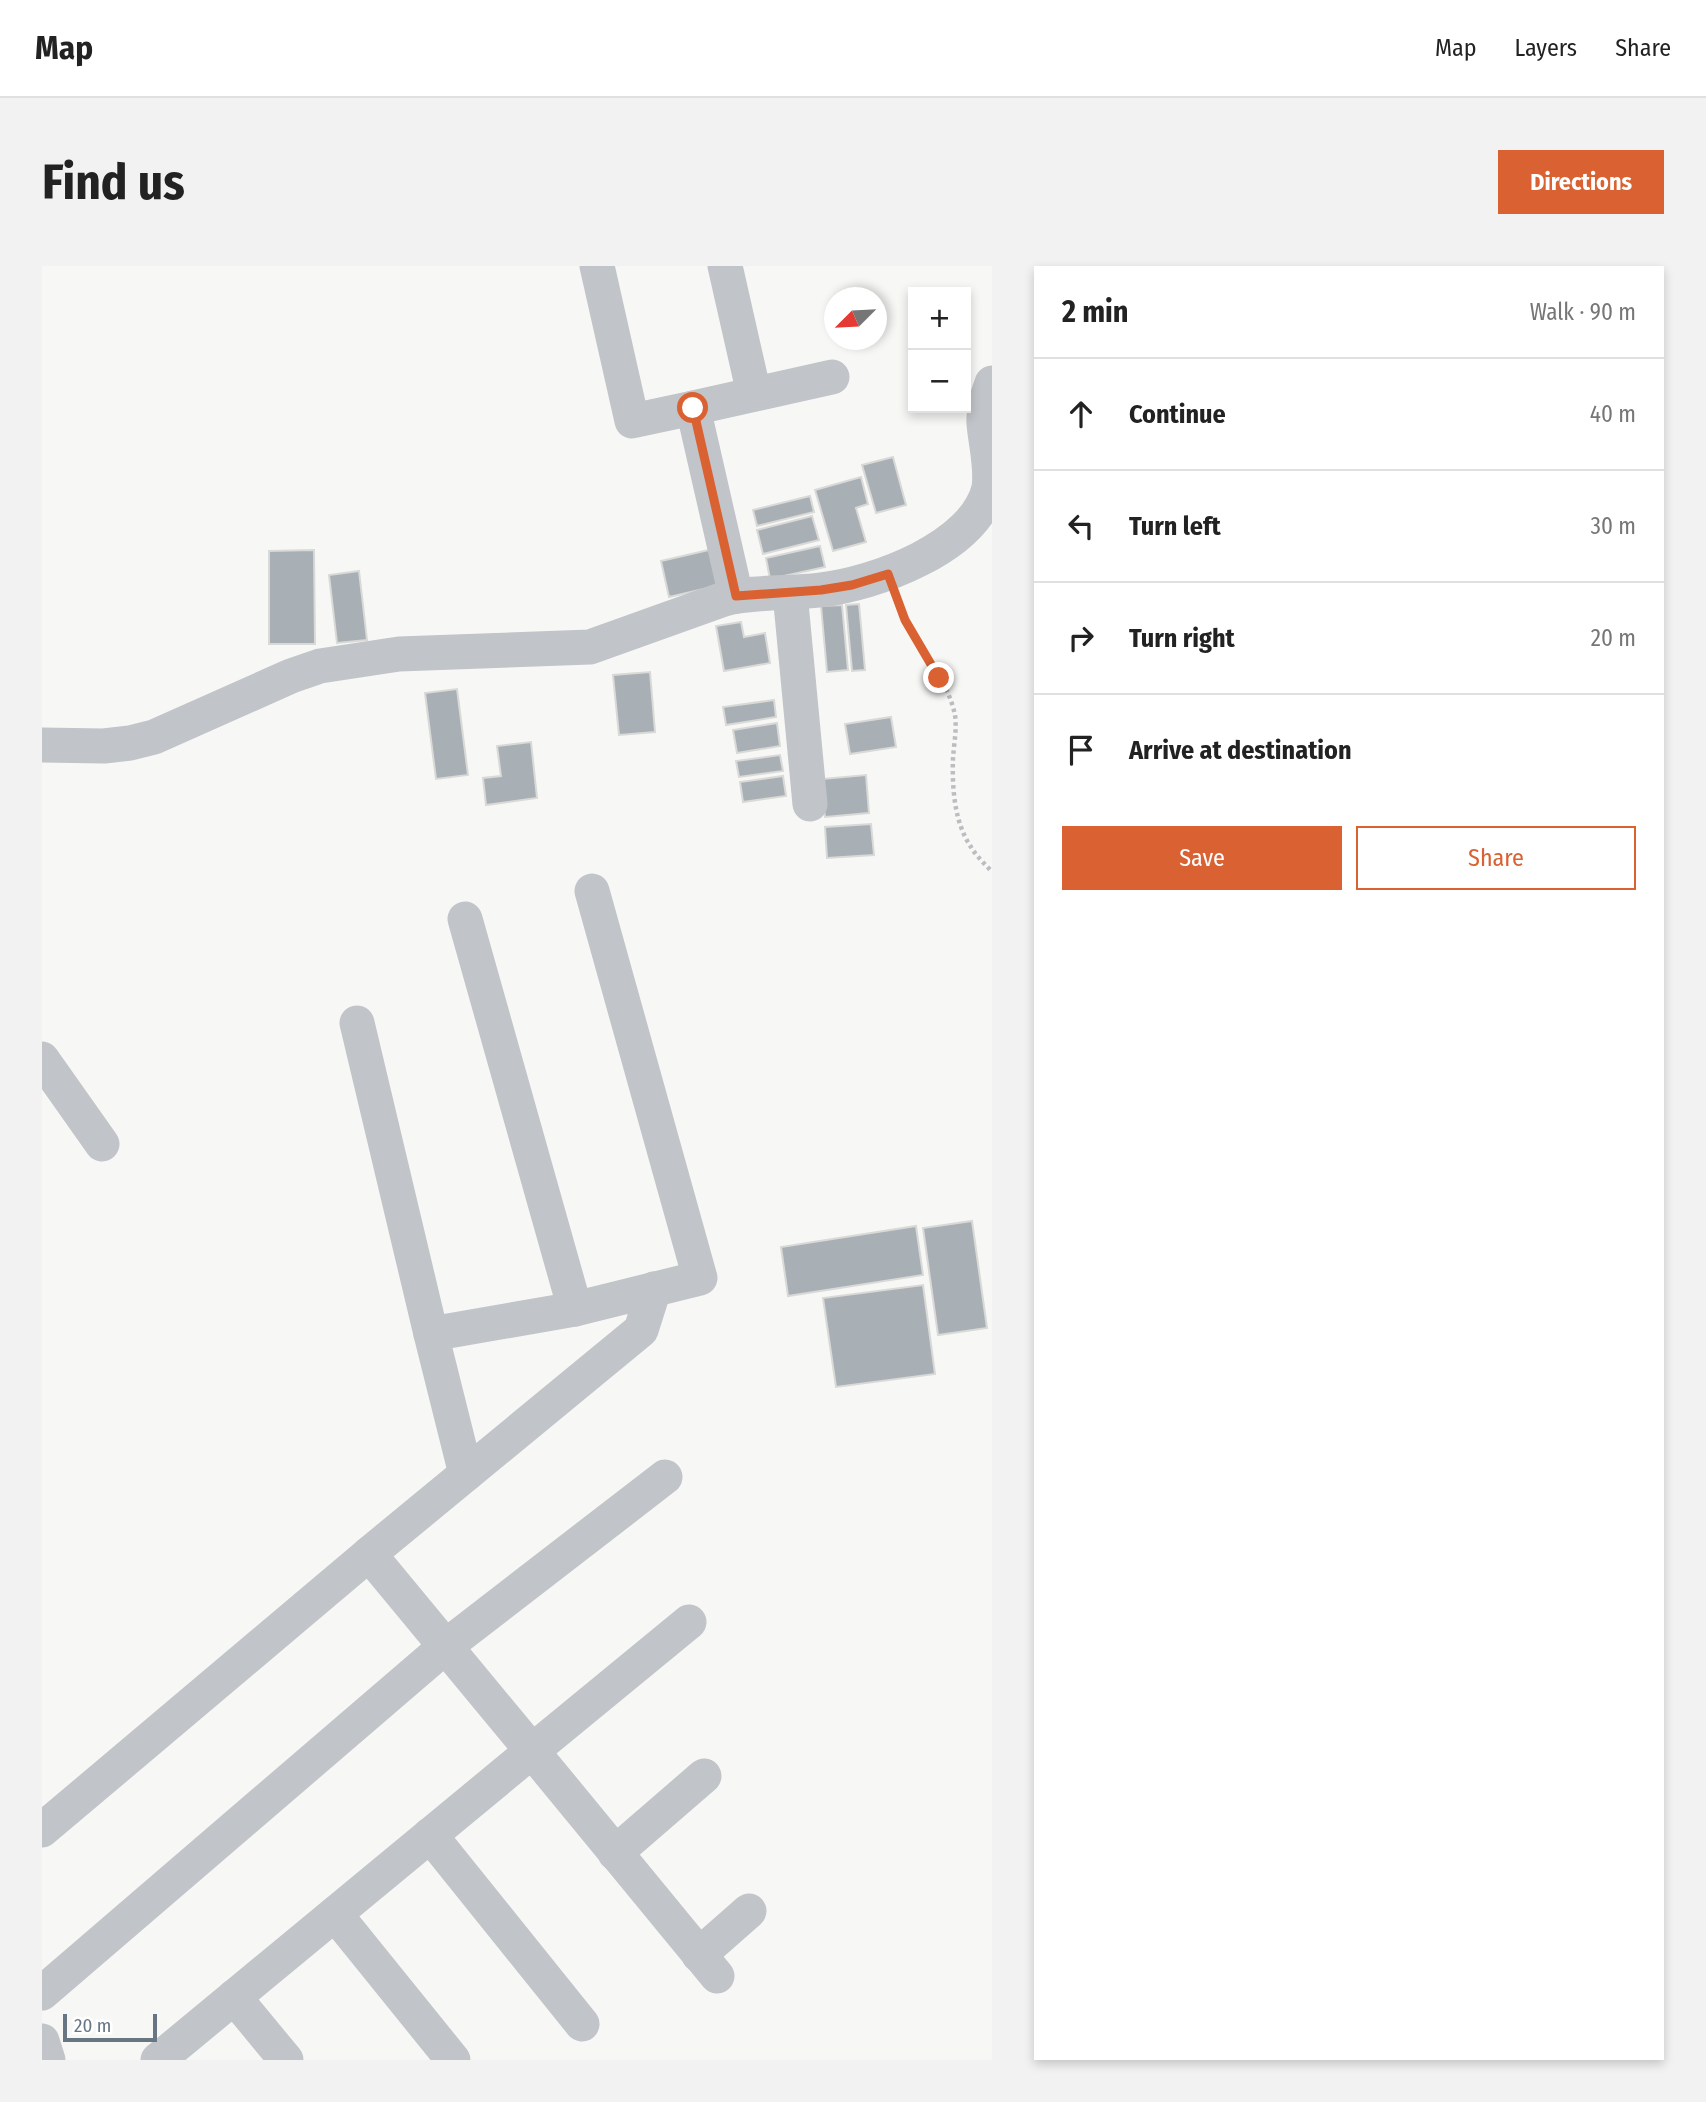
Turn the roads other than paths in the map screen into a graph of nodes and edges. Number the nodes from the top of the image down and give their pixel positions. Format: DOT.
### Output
graph roads {
  1 [pos="597,266"];
  2 [pos="725,266"];
  3 [pos="832,377"];
  4 [pos="992,383"];
  5 [pos="754,394"];
  6 [pos="693,408"];
  7 [pos="790,593"];
  8 [pos="736,596"];
  9 [pos="42,745"];
  10 [pos="810,804"];
  11 [pos="592,891"];
  12 [pos="465,919"];
  13 [pos="357,1023"];
  14 [pos="42,1059"];
  15 [pos="102,1144"];
  16 [pos="654,1289"];
  17 [pos="575,1309"];
  18 [pos="431,1334"];
  19 [pos="466,1474"];
  20 [pos="665,1477"];
  21 [pos="369,1554"];
  22 [pos="689,1622"];
  23 [pos="446,1646"];
  24 [pos="532,1751"];
  25 [pos="704,1776"];
  26 [pos="42,1830"];
  27 [pos="430,1835"];
  28 [pos="615,1853"];
  29 [pos="749,1911"];
  30 [pos="335,1914"];
  31 [pos="42,1993"];
  32 [pos="234,1997"];
  33 [pos="582,2024"];
  34 [pos="42,2041"];
  35 [pos="48,2060"];
  36 [pos="158,2060"];
  37 [pos="286,2060"];
  38 [pos="453,2060"];
  1 -- 6 [label="street"];
  2 -- 5 [label="street"];
  3 -- 5 [label="street"];
  4 -- 7 [label="street"];
  5 -- 6 [label="street"];
  6 -- 8 [label="street"];
  7 -- 8 [label="street"];
  7 -- 10 [label="street"];
  8 -- 9 [label="street"];
  11 -- 16 [label="street"];
  12 -- 17 [label="street"];
  13 -- 18 [label="street"];
  14 -- 15 [label="street"];
  16 -- 17 [label="street"];
  16 -- 19 [label="street"];
  17 -- 18 [label="street"];
  18 -- 19 [label="street"];
  19 -- 21 [label="street"];
  20 -- 23 [label="street"];
  21 -- 23 [label="street"];
  21 -- 26 [label="street"];
  22 -- 24 [label="street"];
  23 -- 24 [label="street"];
  23 -- 31 [label="street"];
  24 -- 27 [label="street"];
  24 -- 28 [label="street"];
  25 -- 28 [label="street"];
  27 -- 30 [label="street"];
  27 -- 33 [label="street"];
  28 -- 29 [label="street"];
  30 -- 32 [label="street"];
  30 -- 38 [label="street"];
  32 -- 36 [label="street"];
  32 -- 37 [label="street"];
  34 -- 35 [label="street"];
}
